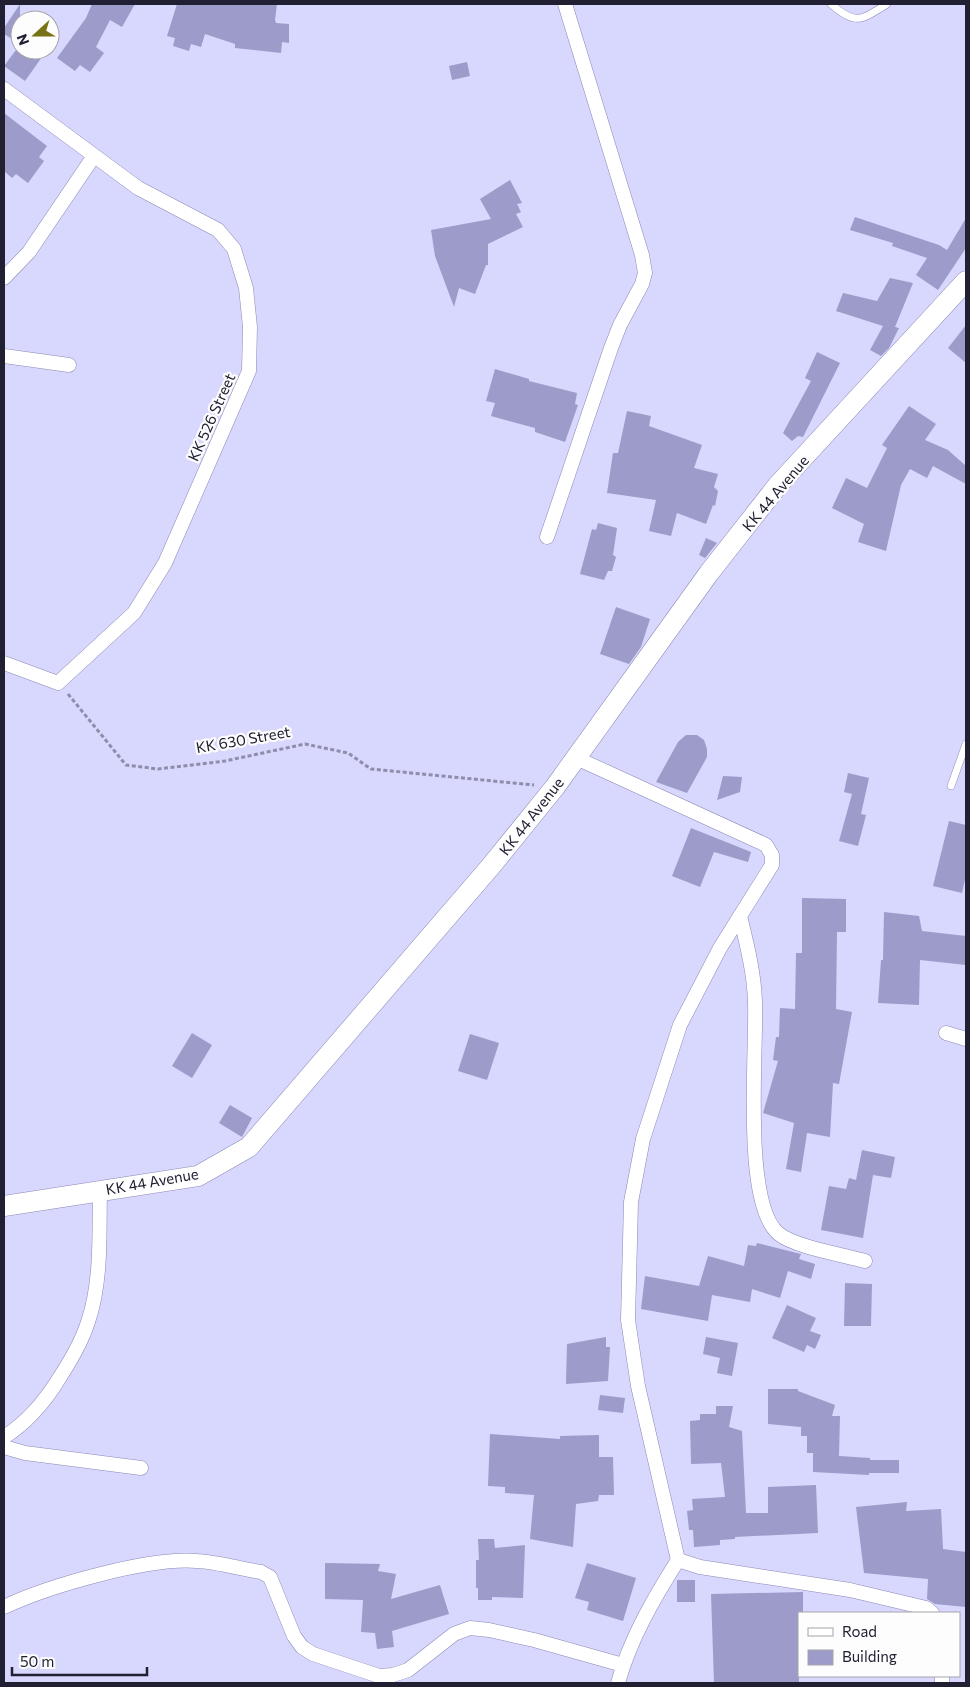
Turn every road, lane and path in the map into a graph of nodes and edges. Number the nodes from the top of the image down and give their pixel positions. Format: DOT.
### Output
graph roads {
  1 [pos="565,4"];
  2 [pos="832,4"];
  3 [pos="887,4"];
  4 [pos="4,89"];
  5 [pos="94,156"];
  6 [pos="4,278"];
  7 [pos="966,281"];
  8 [pos="4,356"];
  9 [pos="69,366"];
  10 [pos="547,537"];
  11 [pos="4,663"];
  12 [pos="58,683"];
  13 [pos="966,744"];
  14 [pos="574,757"];
  15 [pos="952,786"];
  16 [pos="555,787"];
  17 [pos="740,916"];
  18 [pos="946,1033"];
  19 [pos="966,1039"];
  20 [pos="100,1190"];
  21 [pos="4,1206"];
  22 [pos="865,1261"];
  23 [pos="4,1437"];
  24 [pos="4,1448"];
  25 [pos="141,1468"];
  26 [pos="678,1560"];
  27 [pos="4,1606"];
  28 [pos="931,1612"];
  29 [pos="623,1665"];
  30 [pos="618,1683"];
  1 -- 10 [label="street"];
  2 -- 3 [label="lane"];
  4 -- 5 [label="street, KK 526 Street"];
  5 -- 6 [label="street"];
  5 -- 12 [label="street, KK 526 Street"];
  7 -- 14 [label="main road, KK 44 Avenue"];
  8 -- 9 [label="street"];
  11 -- 12 [label="street"];
  12 -- 16 [label="path, KK 630 Street"];
  13 -- 15 [label="lane"];
  14 -- 16 [label="main road, KK 44 Avenue"];
  14 -- 17 [label="street"];
  16 -- 20 [label="main road, KK 44 Avenue"];
  17 -- 22 [label="street"];
  17 -- 26 [label="street"];
  18 -- 19 [label="street"];
  20 -- 21 [label="main road, KK 44 Avenue"];
  20 -- 23 [label="street"];
  24 -- 25 [label="street"];
  26 -- 28 [label="street"];
  26 -- 29 [label="street"];
  27 -- 29 [label="street"];
  29 -- 30 [label="street"];
}
